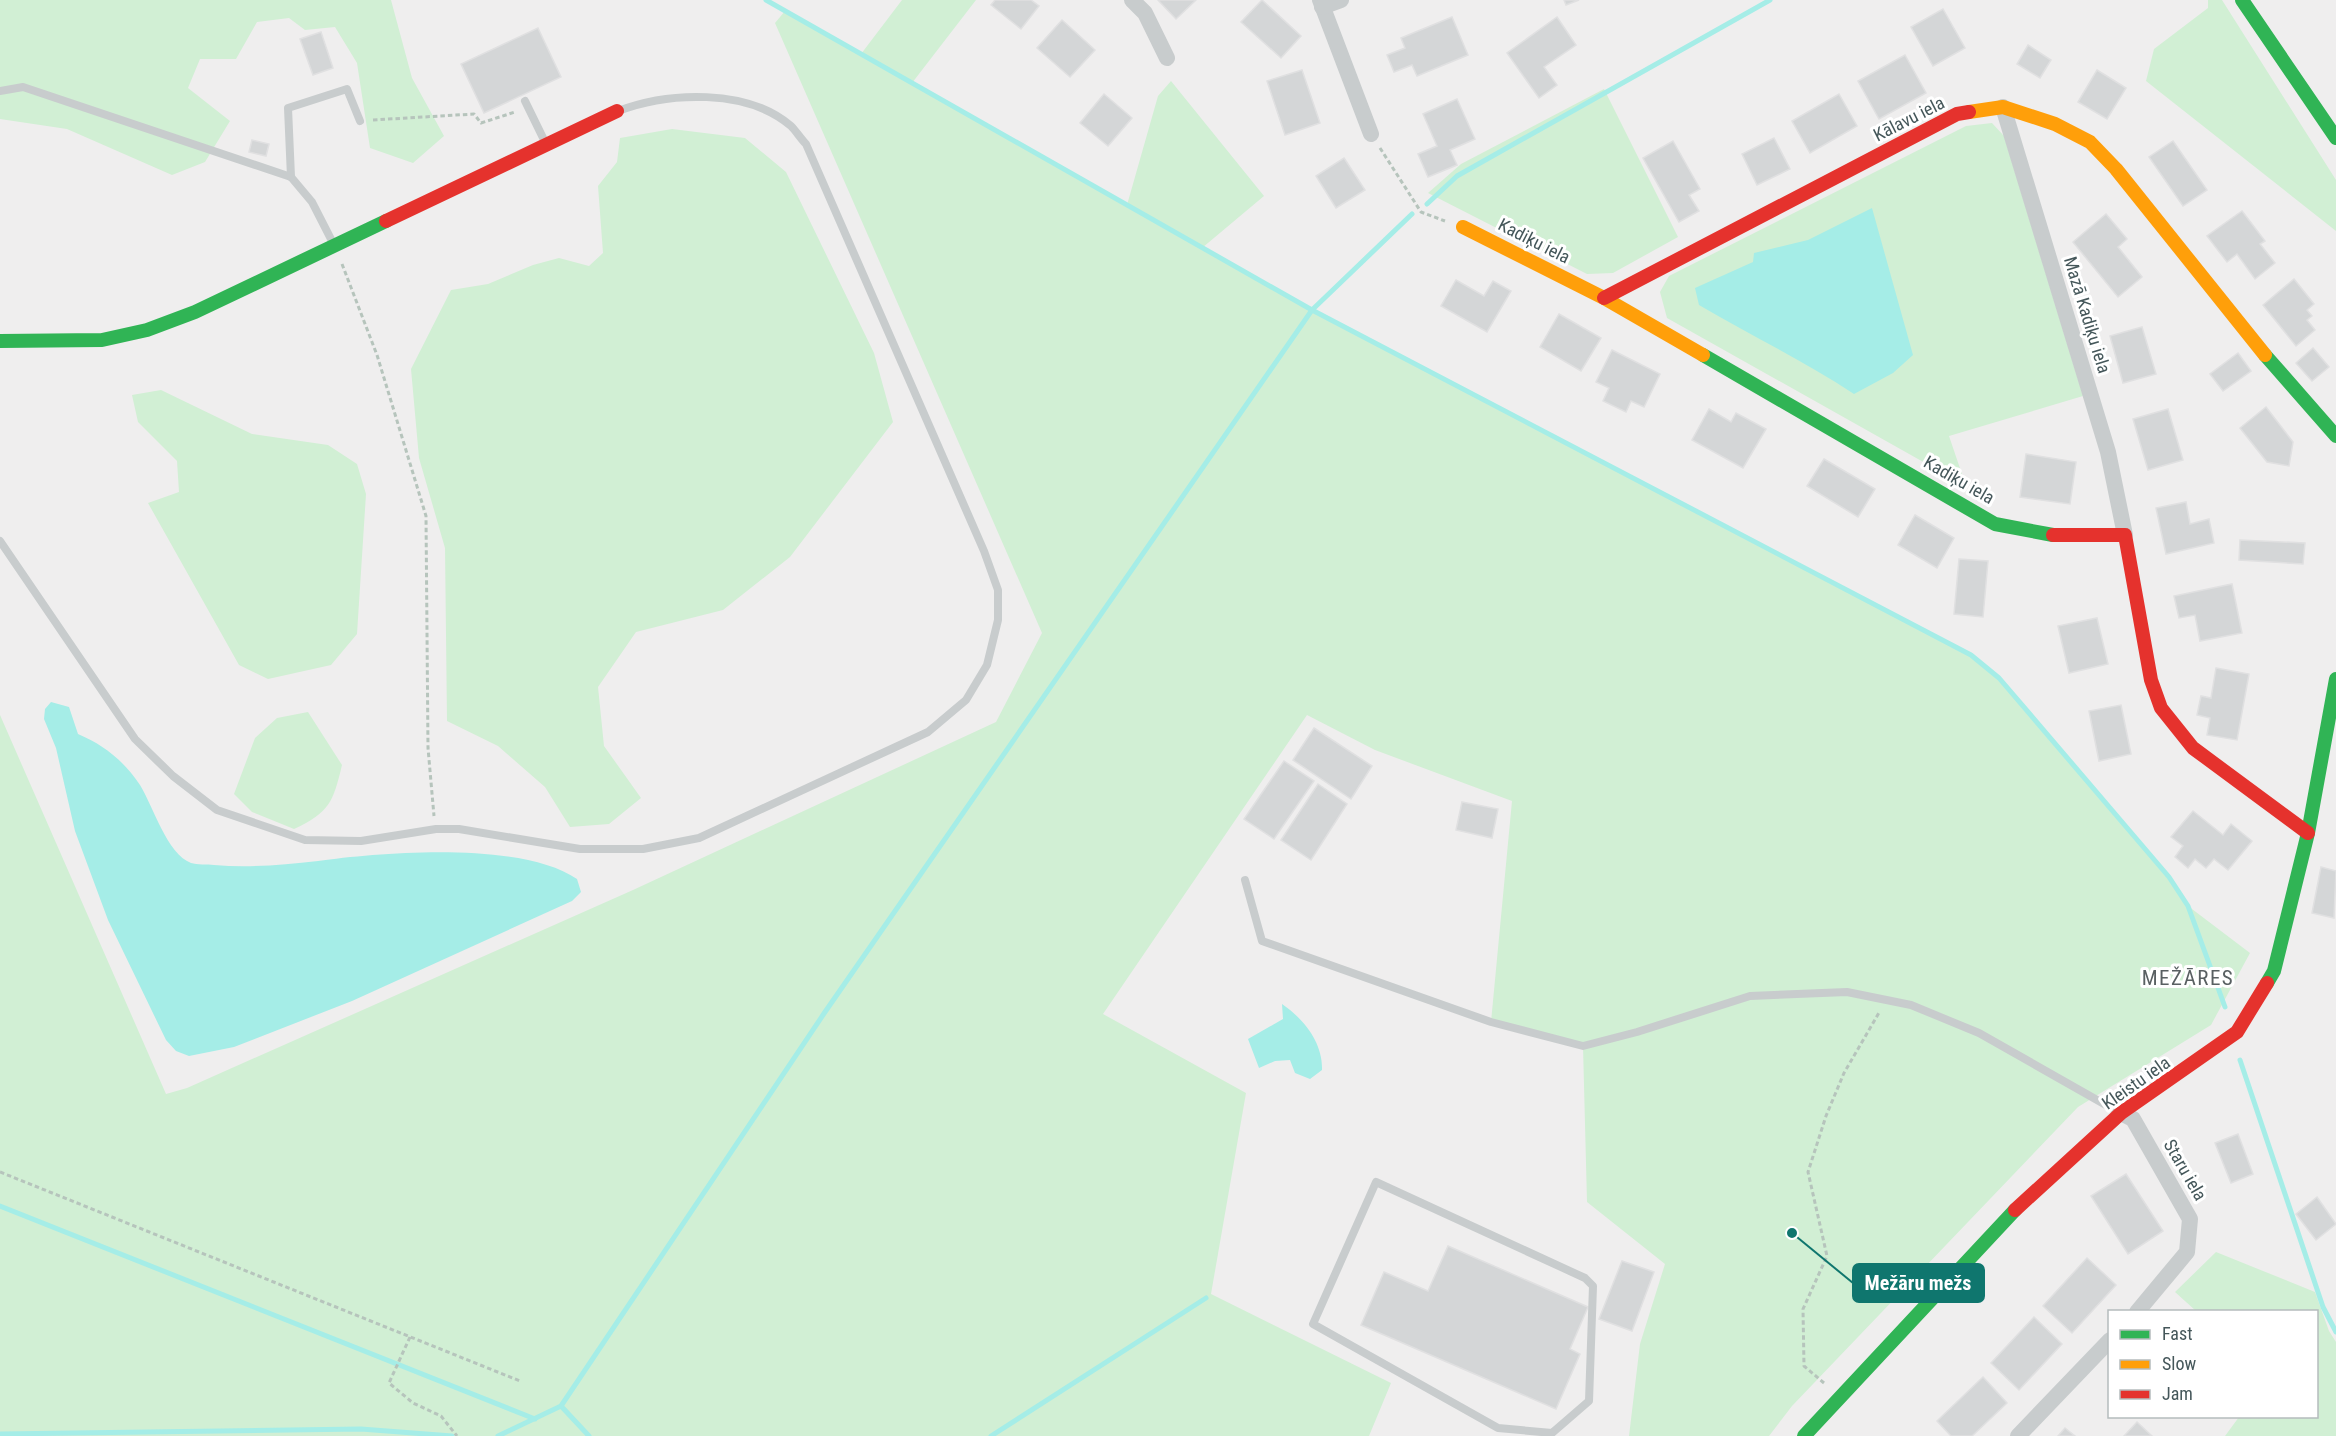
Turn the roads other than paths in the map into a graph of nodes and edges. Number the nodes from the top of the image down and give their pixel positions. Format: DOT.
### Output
graph roads {
  1 [pos="1132,0"];
  2 [pos="1341,0"];
  3 [pos="2242,0"];
  4 [pos="1321,3"];
  5 [pos="1167,58"];
  6 [pos="0,91"];
  7 [pos="526,104"];
  8 [pos="2003,107"];
  9 [pos="617,111"];
  10 [pos="360,121"];
  11 [pos="1371,134"];
  12 [pos="2336,138"];
  13 [pos="547,145"];
  14 [pos="291,177"];
  15 [pos="1463,227"];
  16 [pos="335,245"];
  17 [pos="1604,298"];
  18 [pos="0,341"];
  19 [pos="2336,436"];
  20 [pos="2125,535"];
  21 [pos="0,541"];
  22 [pos="2336,679"];
  23 [pos="2308,833"];
  24 [pos="1245,879"];
  25 [pos="2121,1113"];
  26 [pos="2138,1310"];
  27 [pos="2108,1341"];
  28 [pos="1497,1432"];
  29 [pos="1804,1436"];
  30 [pos="2018,1436"];
  1 -- 5 [label="street"];
  2 -- 4 [label="street"];
  3 -- 12 [label="street"];
  4 -- 11 [label="street"];
  6 -- 14 [label="lane"];
  7 -- 13 [label="lane"];
  8 -- 17 [label="street, Kālavu iela"];
  8 -- 19 [label="street, Kālavu iela"];
  8 -- 20 [label="street, Mazā Kadiķu iela"];
  9 -- 13 [label="street"];
  9 -- 21 [label="lane"];
  10 -- 14 [label="lane"];
  13 -- 16 [label="street"];
  14 -- 16 [label="lane"];
  15 -- 17 [label="street, Kadiķu iela"];
  16 -- 18 [label="street"];
  17 -- 20 [label="street, Kadiķu iela"];
  20 -- 23 [label="street"];
  22 -- 23 [label="street, Kleistu iela"];
  23 -- 25 [label="street, Kleistu iela"];
  24 -- 25 [label="lane"];
  25 -- 26 [label="street, Staru iela"];
  25 -- 29 [label="street, Kleistu iela"];
  27 -- 30 [label="street"];
  28 -- 28 [label="lane"];
}
